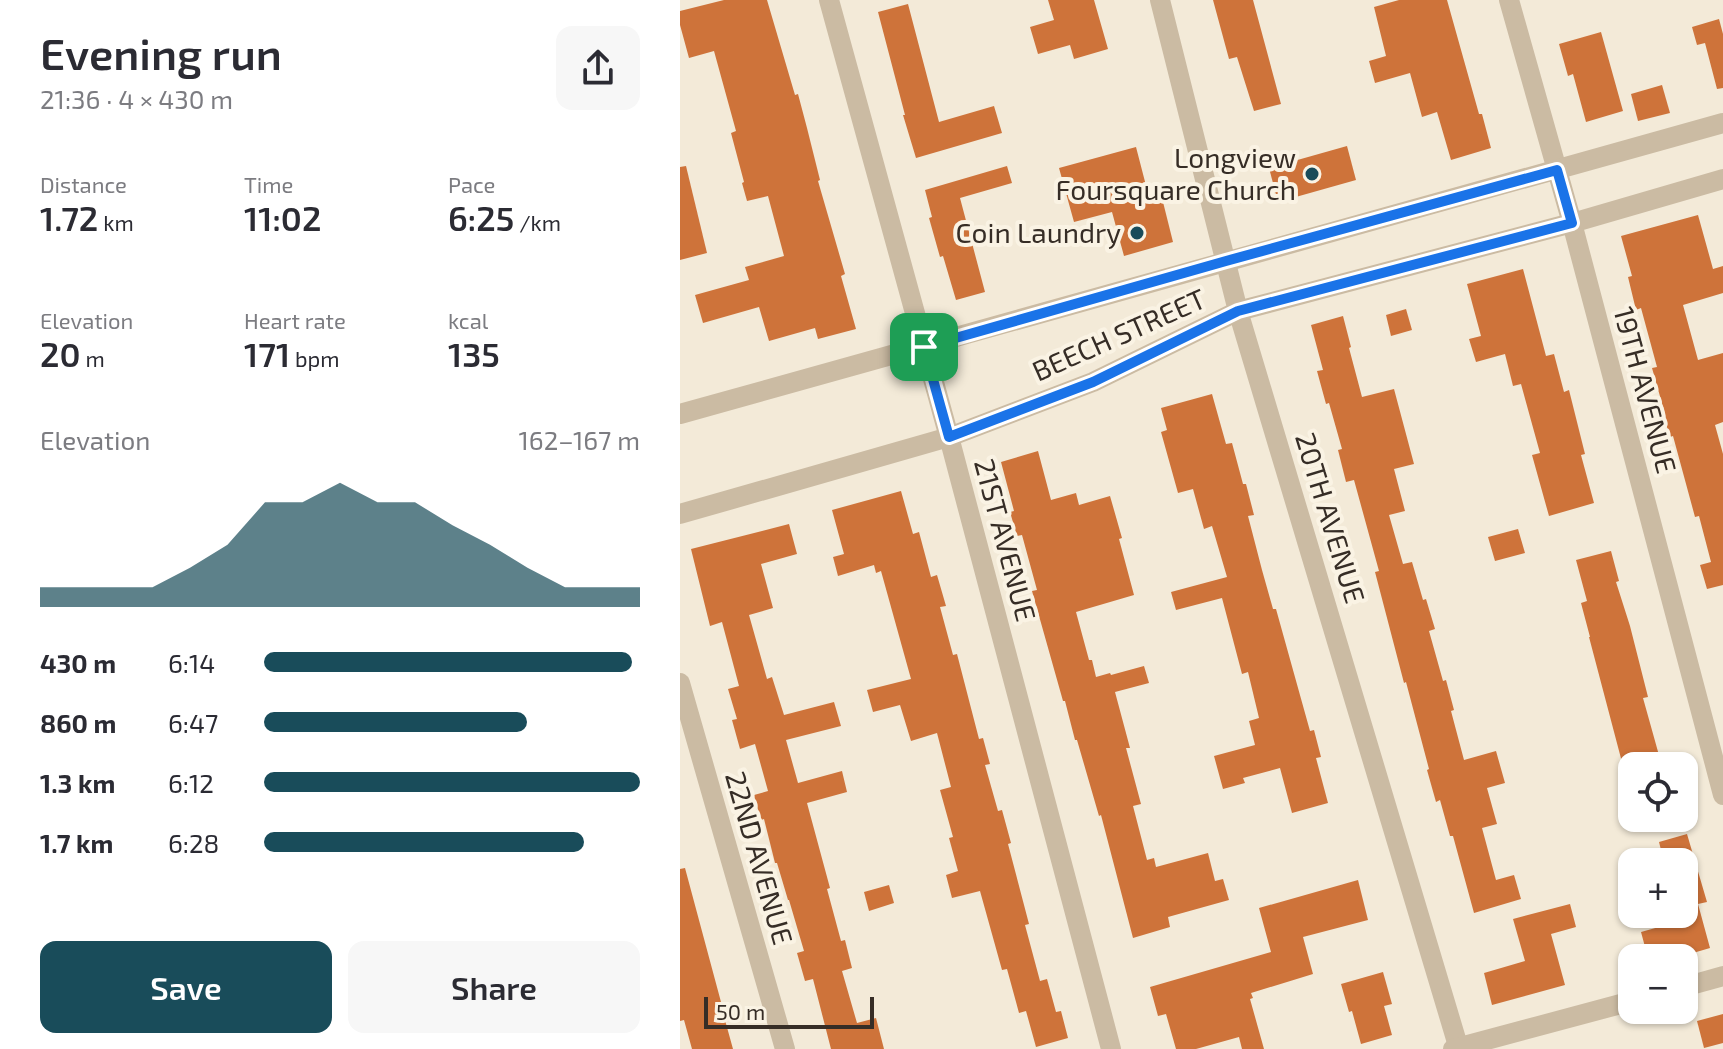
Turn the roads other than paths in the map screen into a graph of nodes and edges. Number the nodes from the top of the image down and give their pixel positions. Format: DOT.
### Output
graph roads {
  1 [pos="829,0"];
  2 [pos="1160,0"];
  3 [pos="1509,0"];
  4 [pos="1723,123"];
  5 [pos="1557,170"];
  6 [pos="1723,179"];
  7 [pos="1572,223"];
  8 [pos="1226,261"];
  9 [pos="1238,311"];
  10 [pos="924,347"];
  11 [pos="680,414"];
  12 [pos="949,437"];
  13 [pos="680,514"];
  14 [pos="680,683"];
  15 [pos="1723,795"];
  16 [pos="1723,976"];
  17 [pos="1698,983"];
  18 [pos="1618,1005"];
  19 [pos="1457,1048"];
  20 [pos="785,1049"];
  21 [pos="1111,1049"];
  1 -- 10 [label="street, 21ST AVENUE"];
  2 -- 8 [label="street, 20TH AVENUE"];
  3 -- 5 [label="street, 19TH AVENUE"];
  4 -- 5 [label="street, BEECH STREET"];
  5 -- 7 [label="street, 19TH AVENUE"];
  5 -- 8 [label="street, BEECH STREET"];
  6 -- 7 [label="street, BEECH STREET"];
  7 -- 9 [label="street, BEECH STREET"];
  7 -- 15 [label="street, 19TH AVENUE"];
  8 -- 9 [label="street, 20TH AVENUE"];
  8 -- 10 [label="street, BEECH STREET"];
  9 -- 12 [label="street, BEECH STREET"];
  9 -- 19 [label="street, 20TH AVENUE"];
  10 -- 11 [label="street, BEECH STREET"];
  10 -- 12 [label="street, 21ST AVENUE"];
  12 -- 13 [label="street, BEECH STREET"];
  12 -- 21 [label="street, 21ST AVENUE"];
  14 -- 20 [label="street, 22ND AVENUE"];
  16 -- 17 [label="street"];
  18 -- 19 [label="street"];
}
